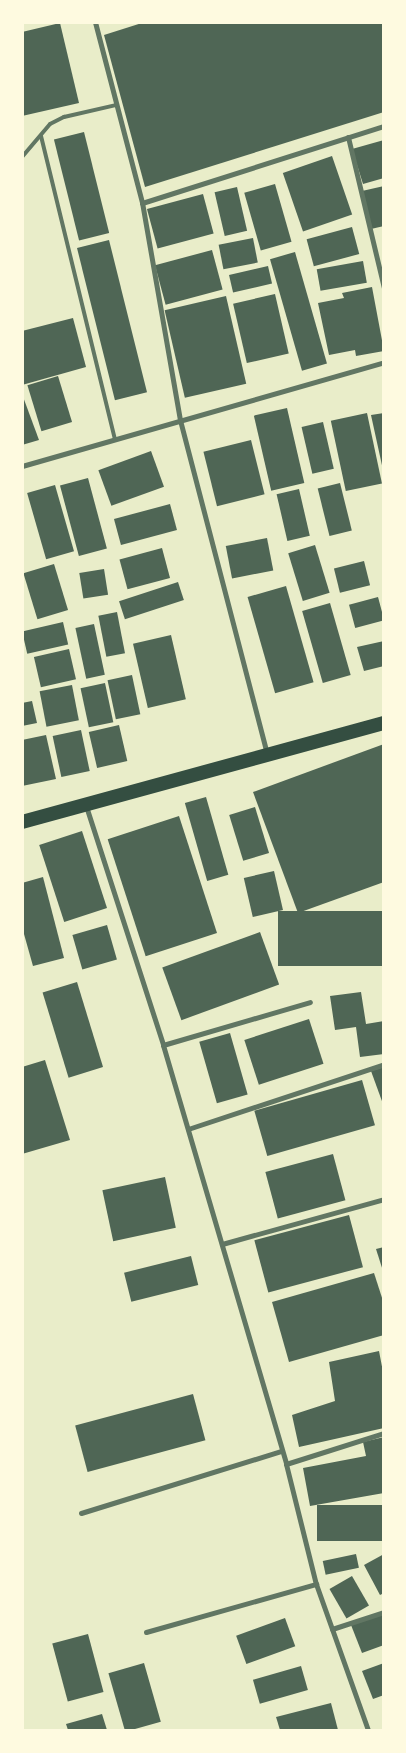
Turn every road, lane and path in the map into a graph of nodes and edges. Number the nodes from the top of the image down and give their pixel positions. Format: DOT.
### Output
graph roads {
  1 [pos="95,22"];
  2 [pos="116,105"];
  3 [pos="384,126"];
  4 [pos="41,136"];
  5 [pos="348,137"];
  6 [pos="22,157"];
  7 [pos="142,203"];
  8 [pos="384,288"];
  9 [pos="384,362"];
  10 [pos="180,420"];
  11 [pos="115,439"];
  12 [pos="22,466"];
  13 [pos="384,723"];
  14 [pos="267,755"];
  15 [pos="86,805"];
  16 [pos="22,822"];
  17 [pos="310,1002"];
  18 [pos="163,1045"];
  19 [pos="384,1064"];
  20 [pos="188,1129"];
  21 [pos="384,1199"];
  22 [pos="222,1244"];
  23 [pos="384,1433"];
  24 [pos="281,1451"];
  25 [pos="286,1464"];
  26 [pos="81,1513"];
  27 [pos="316,1584"];
  28 [pos="384,1612"];
  29 [pos="332,1629"];
  30 [pos="146,1632"];
  31 [pos="368,1730"];
  1 -- 2 [label="street"];
  2 -- 4 [label="lane"];
  2 -- 7 [label="street"];
  3 -- 5 [label="street"];
  4 -- 6 [label="lane"];
  4 -- 11 [label="lane"];
  5 -- 7 [label="street"];
  5 -- 8 [label="street"];
  7 -- 10 [label="street"];
  9 -- 10 [label="street"];
  10 -- 11 [label="street"];
  10 -- 14 [label="street"];
  11 -- 12 [label="street"];
  13 -- 14 [label="highway"];
  14 -- 15 [label="highway"];
  15 -- 16 [label="highway"];
  15 -- 18 [label="street"];
  17 -- 18 [label="street"];
  18 -- 20 [label="street"];
  19 -- 20 [label="street"];
  20 -- 22 [label="street"];
  21 -- 22 [label="street"];
  22 -- 24 [label="street"];
  23 -- 25 [label="street"];
  24 -- 25 [label="street"];
  24 -- 26 [label="street"];
  25 -- 27 [label="street"];
  27 -- 29 [label="street"];
  27 -- 30 [label="street"];
  28 -- 29 [label="street"];
  29 -- 31 [label="street"];
}
